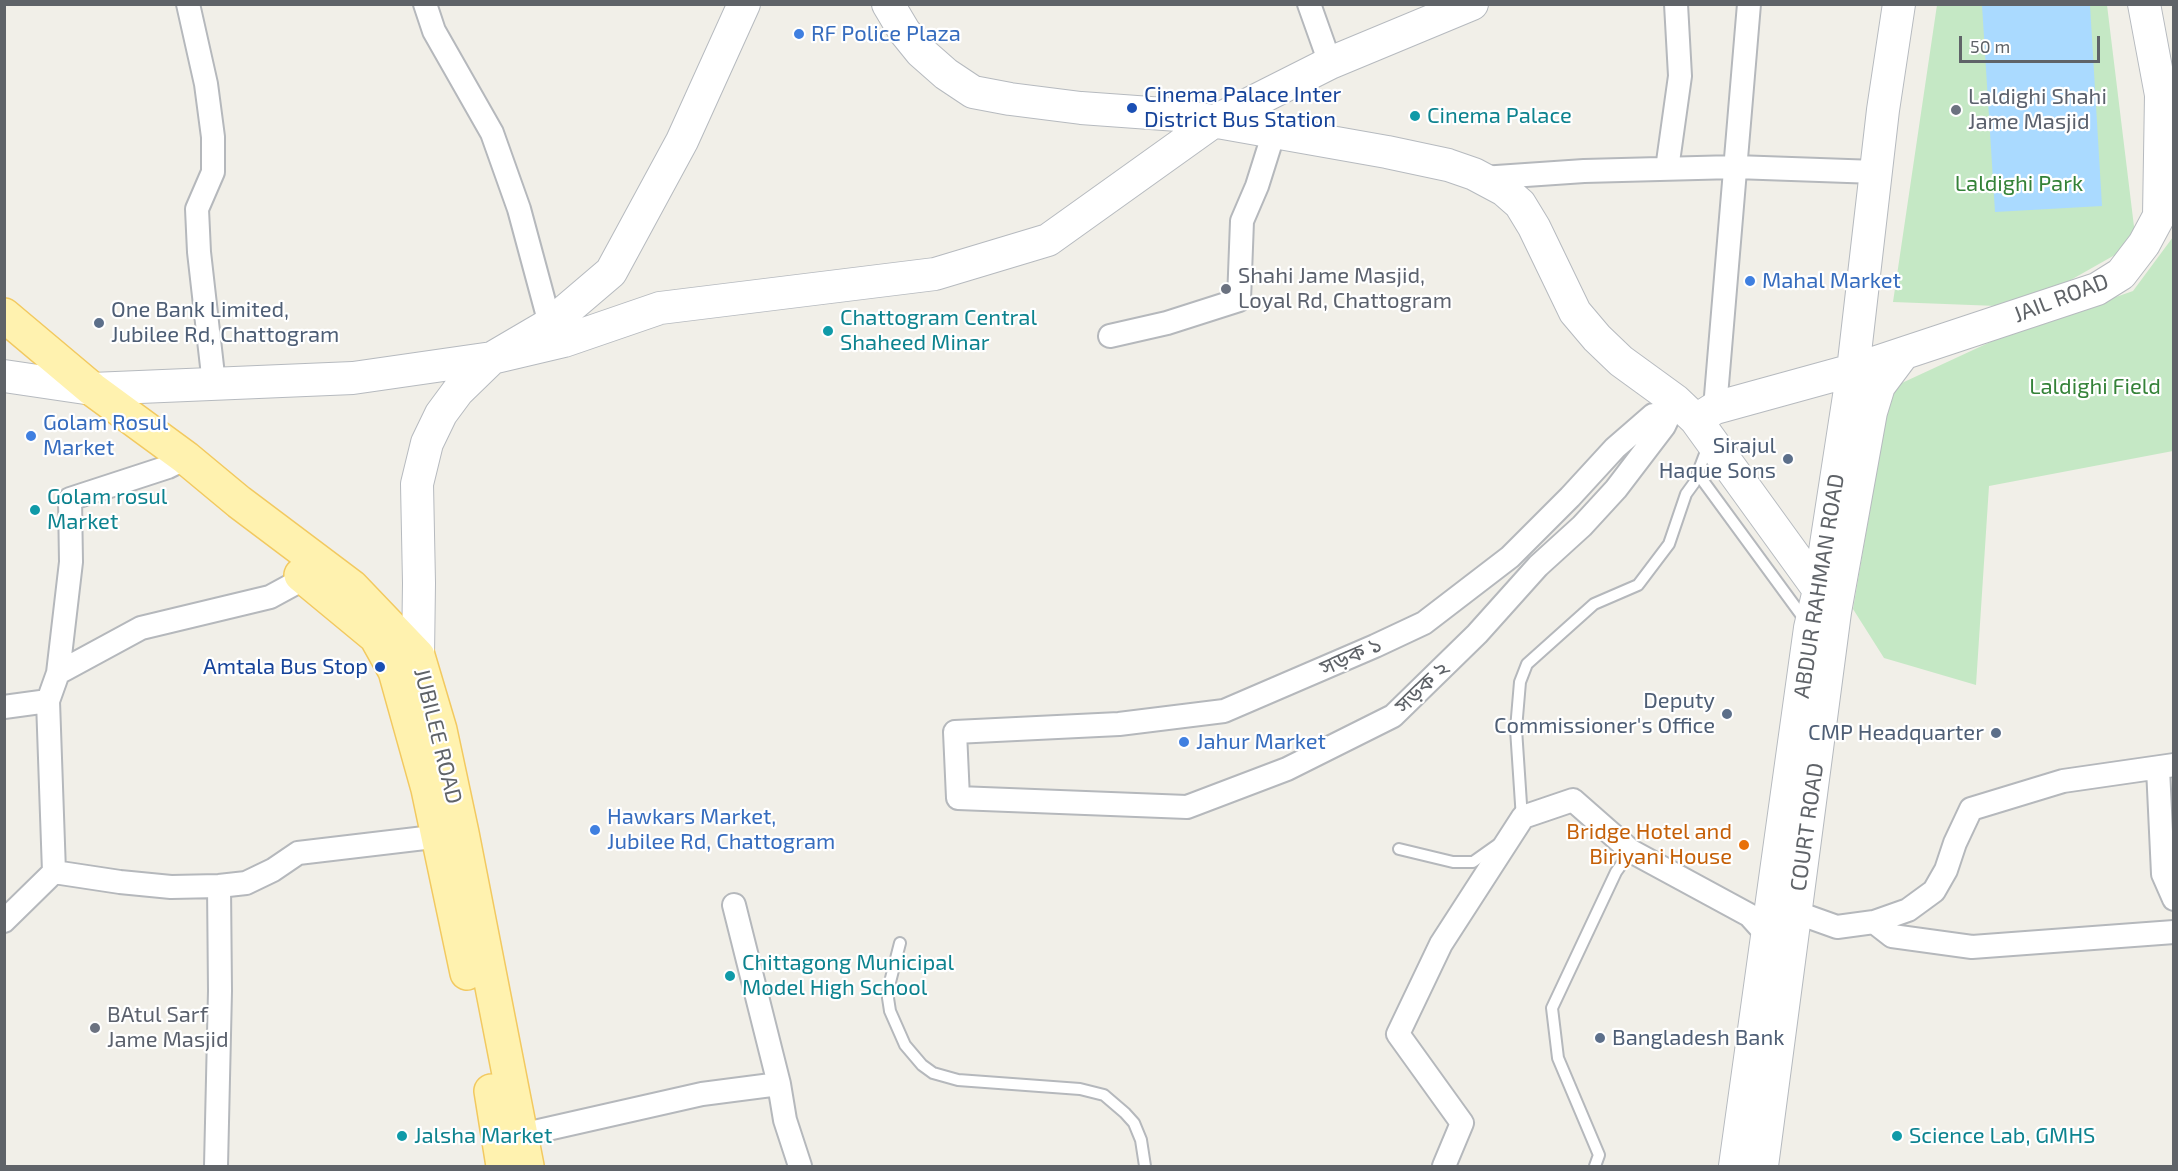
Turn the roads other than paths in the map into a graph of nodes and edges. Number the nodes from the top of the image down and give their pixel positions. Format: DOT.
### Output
graph roads {
  1 [pos="188,4"];
  2 [pos="425,4"];
  3 [pos="744,4"];
  4 [pos="888,4"];
  5 [pos="1309,4"];
  6 [pos="1676,4"];
  7 [pos="1749,4"];
  8 [pos="1899,4"];
  9 [pos="2144,4"];
  10 [pos="1472,5"];
  11 [pos="1330,63"];
  12 [pos="2167,94"];
  13 [pos="1213,122"];
  14 [pos="1274,132"];
  15 [pos="1736,167"];
  16 [pos="1667,169"];
  17 [pos="1876,172"];
  18 [pos="1481,178"];
  19 [pos="4,315"];
  20 [pos="550,324"];
  21 [pos="1110,336"];
  22 [pos="4,337"];
  23 [pos="1903,354"];
  24 [pos="492,358"];
  25 [pos="1853,369"];
  26 [pos="4,376"];
  27 [pos="214,384"];
  28 [pos="79,387"];
  29 [pos="1695,426"];
  30 [pos="177,462"];
  31 [pos="1698,474"];
  32 [pos="313,572"];
  33 [pos="1819,590"];
  34 [pos="1810,628"];
  35 [pos="418,656"];
  36 [pos="58,673"];
  37 [pos="48,701"];
  38 [pos="4,707"];
  39 [pos="957,757"];
  40 [pos="2166,766"];
  41 [pos="1523,817"];
  42 [pos="450,835"];
  43 [pos="1399,849"];
  44 [pos="1631,851"];
  45 [pos="54,872"];
  46 [pos="219,886"];
  47 [pos="2174,899"];
  48 [pos="734,905"];
  49 [pos="1796,912"];
  50 [pos="4,921"];
  51 [pos="1874,922"];
  52 [pos="2174,932"];
  53 [pos="1767,935"];
  54 [pos="900,943"];
  55 [pos="779,1084"];
  56 [pos="521,1135"];
  57 [pos="216,1167"];
  58 [pos="503,1167"];
  59 [pos="527,1167"];
  60 [pos="800,1167"];
  61 [pos="1145,1167"];
  62 [pos="1444,1167"];
  63 [pos="1595,1167"];
  64 [pos="1735,1167"];
  65 [pos="1762,1167"];
  1 -- 27 [label="street"];
  2 -- 20 [label="street"];
  3 -- 20 [label="main road"];
  4 -- 13 [label="main road"];
  5 -- 11 [label="street"];
  6 -- 16 [label="street"];
  7 -- 15 [label="street"];
  8 -- 17 [label="main road, ABDUR RAHMAN ROAD"];
  9 -- 12 [label="main road, JAIL ROAD"];
  10 -- 11 [label="main road"];
  11 -- 13 [label="main road"];
  12 -- 23 [label="main road, JAIL ROAD"];
  13 -- 14 [label="main road"];
  13 -- 24 [label="main road"];
  14 -- 18 [label="main road"];
  14 -- 21 [label="street"];
  15 -- 16 [label="street"];
  15 -- 17 [label="street"];
  15 -- 29 [label="street"];
  16 -- 18 [label="street"];
  17 -- 25 [label="main road, ABDUR RAHMAN ROAD"];
  18 -- 29 [label="main road"];
  19 -- 28 [label="main road, JUBILEE ROAD"];
  20 -- 24 [label="main road"];
  22 -- 28 [label="main road"];
  23 -- 25 [label="main road, JAIL ROAD"];
  23 -- 49 [label="main road, COURT ROAD"];
  24 -- 27 [label="main road"];
  24 -- 35 [label="main road"];
  25 -- 29 [label="main road, JAIL ROAD"];
  25 -- 33 [label="main road, ABDUR RAHMAN ROAD"];
  26 -- 28 [label="main road"];
  27 -- 28 [label="main road"];
  28 -- 30 [label="main road, JUBILEE ROAD"];
  29 -- 31 [label="lane"];
  29 -- 33 [label="main road"];
  29 -- 39 [label="street, সড়ক ১"];
  29 -- 39 [label="street, সড়ক ২"];
  30 -- 32 [label="main road, JUBILEE ROAD"];
  30 -- 36 [label="street"];
  31 -- 34 [label="lane"];
  31 -- 41 [label="lane"];
  32 -- 35 [label="main road, JUBILEE ROAD"];
  32 -- 36 [label="street"];
  32 -- 42 [label="main road"];
  33 -- 34 [label="main road, ABDUR RAHMAN ROAD"];
  34 -- 53 [label="main road, ABDUR RAHMAN ROAD"];
  35 -- 42 [label="main road, JUBILEE ROAD"];
  36 -- 37 [label="street"];
  37 -- 38 [label="street"];
  37 -- 45 [label="street"];
  40 -- 47 [label="street"];
  40 -- 51 [label="street"];
  41 -- 43 [label="lane"];
  41 -- 44 [label="street"];
  41 -- 62 [label="street"];
  42 -- 46 [label="street"];
  42 -- 56 [label="main road, JUBILEE ROAD"];
  42 -- 58 [label="main road"];
  44 -- 53 [label="street"];
  44 -- 63 [label="lane"];
  45 -- 46 [label="street"];
  45 -- 50 [label="street"];
  46 -- 57 [label="street"];
  48 -- 55 [label="street"];
  49 -- 51 [label="street"];
  49 -- 65 [label="main road, COURT ROAD"];
  51 -- 52 [label="street"];
  53 -- 64 [label="main road, ABDUR RAHMAN ROAD"];
  54 -- 61 [label="lane"];
  55 -- 56 [label="street"];
  55 -- 60 [label="street"];
  56 -- 59 [label="main road, JUBILEE ROAD"];
}
